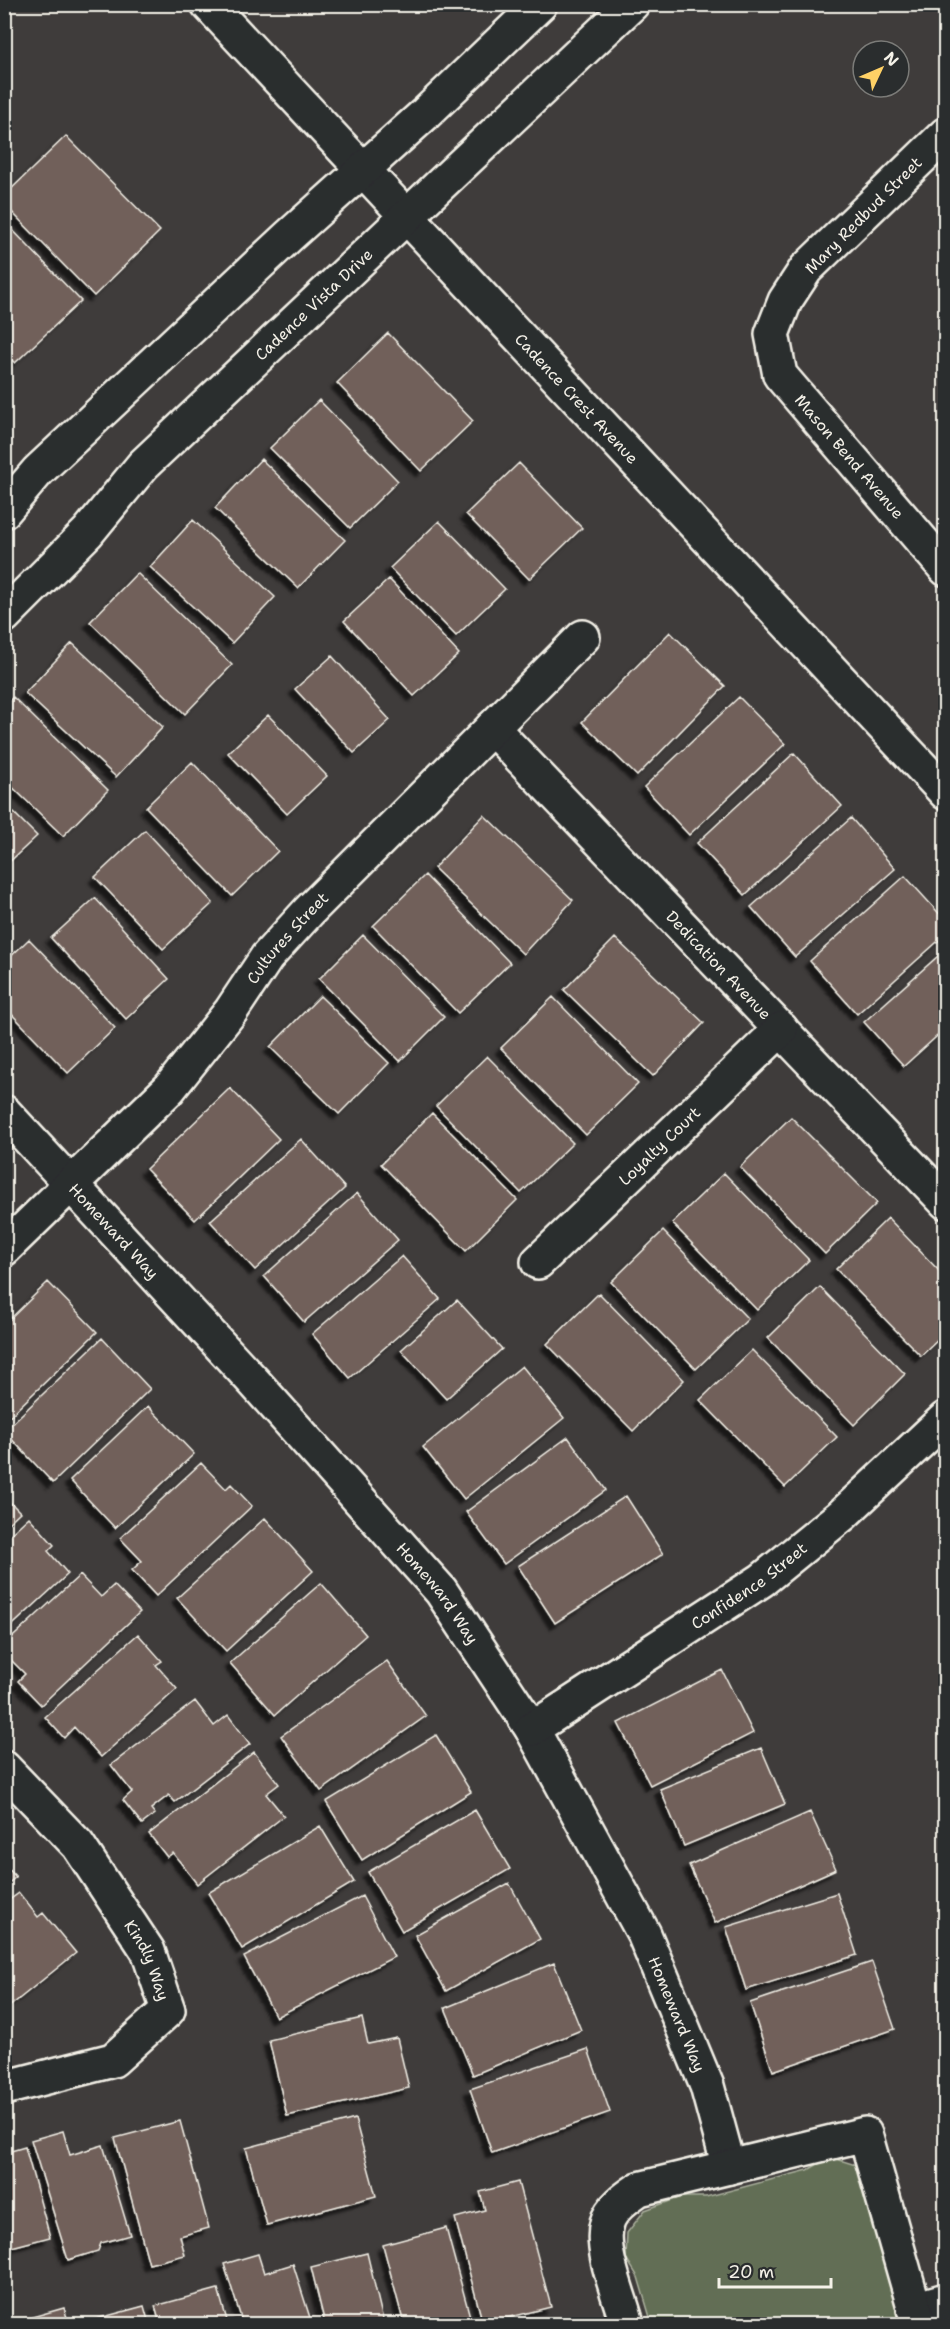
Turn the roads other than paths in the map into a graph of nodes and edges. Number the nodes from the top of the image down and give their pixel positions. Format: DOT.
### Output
graph roads {
  1 [pos="208,4"];
  2 [pos="540,4"];
  3 [pos="632,4"];
  4 [pos="945,134"];
  5 [pos="363,169"];
  6 [pos="408,218"];
  7 [pos="772,334"];
  8 [pos="4,511"];
  9 [pos="945,569"];
  10 [pos="4,616"];
  11 [pos="583,637"];
  12 [pos="492,728"];
  13 [pos="945,793"];
  14 [pos="781,1029"];
  15 [pos="4,1112"];
  16 [pos="73,1184"];
  17 [pos="945,1202"];
  18 [pos="4,1250"];
  19 [pos="538,1262"];
  20 [pos="945,1418"];
  21 [pos="532,1729"];
  22 [pos="4,1768"];
  23 [pos="4,2088"];
  24 [pos="729,2167"];
  25 [pos="945,2300"];
  26 [pos="917,2317"];
  27 [pos="627,2325"];
  1 -- 5 [label="street, Cadence Crest Avenue"];
  2 -- 5 [label="street"];
  3 -- 6 [label="street, Cadence Vista Drive"];
  4 -- 7 [label="street, Mary Redbud Street"];
  5 -- 6 [label="street, Cadence Crest Avenue"];
  5 -- 8 [label="street"];
  6 -- 10 [label="street, Cadence Vista Drive"];
  6 -- 13 [label="street, Cadence Crest Avenue"];
  7 -- 9 [label="street, Mason Bend Avenue"];
  11 -- 12 [label="street, Cultures Street"];
  12 -- 14 [label="street, Dedication Avenue"];
  12 -- 16 [label="street, Cultures Street"];
  14 -- 17 [label="street, Dedication Avenue"];
  14 -- 19 [label="street, Loyalty Court"];
  15 -- 16 [label="street, Homeward Way"];
  16 -- 18 [label="street, Cultures Street"];
  16 -- 21 [label="street, Homeward Way"];
  20 -- 21 [label="street, Confidence Street"];
  21 -- 24 [label="street, Homeward Way"];
  22 -- 23 [label="street, Kindly Way"];
  24 -- 26 [label="street"];
  24 -- 27 [label="street"];
  25 -- 26 [label="street"];
}
